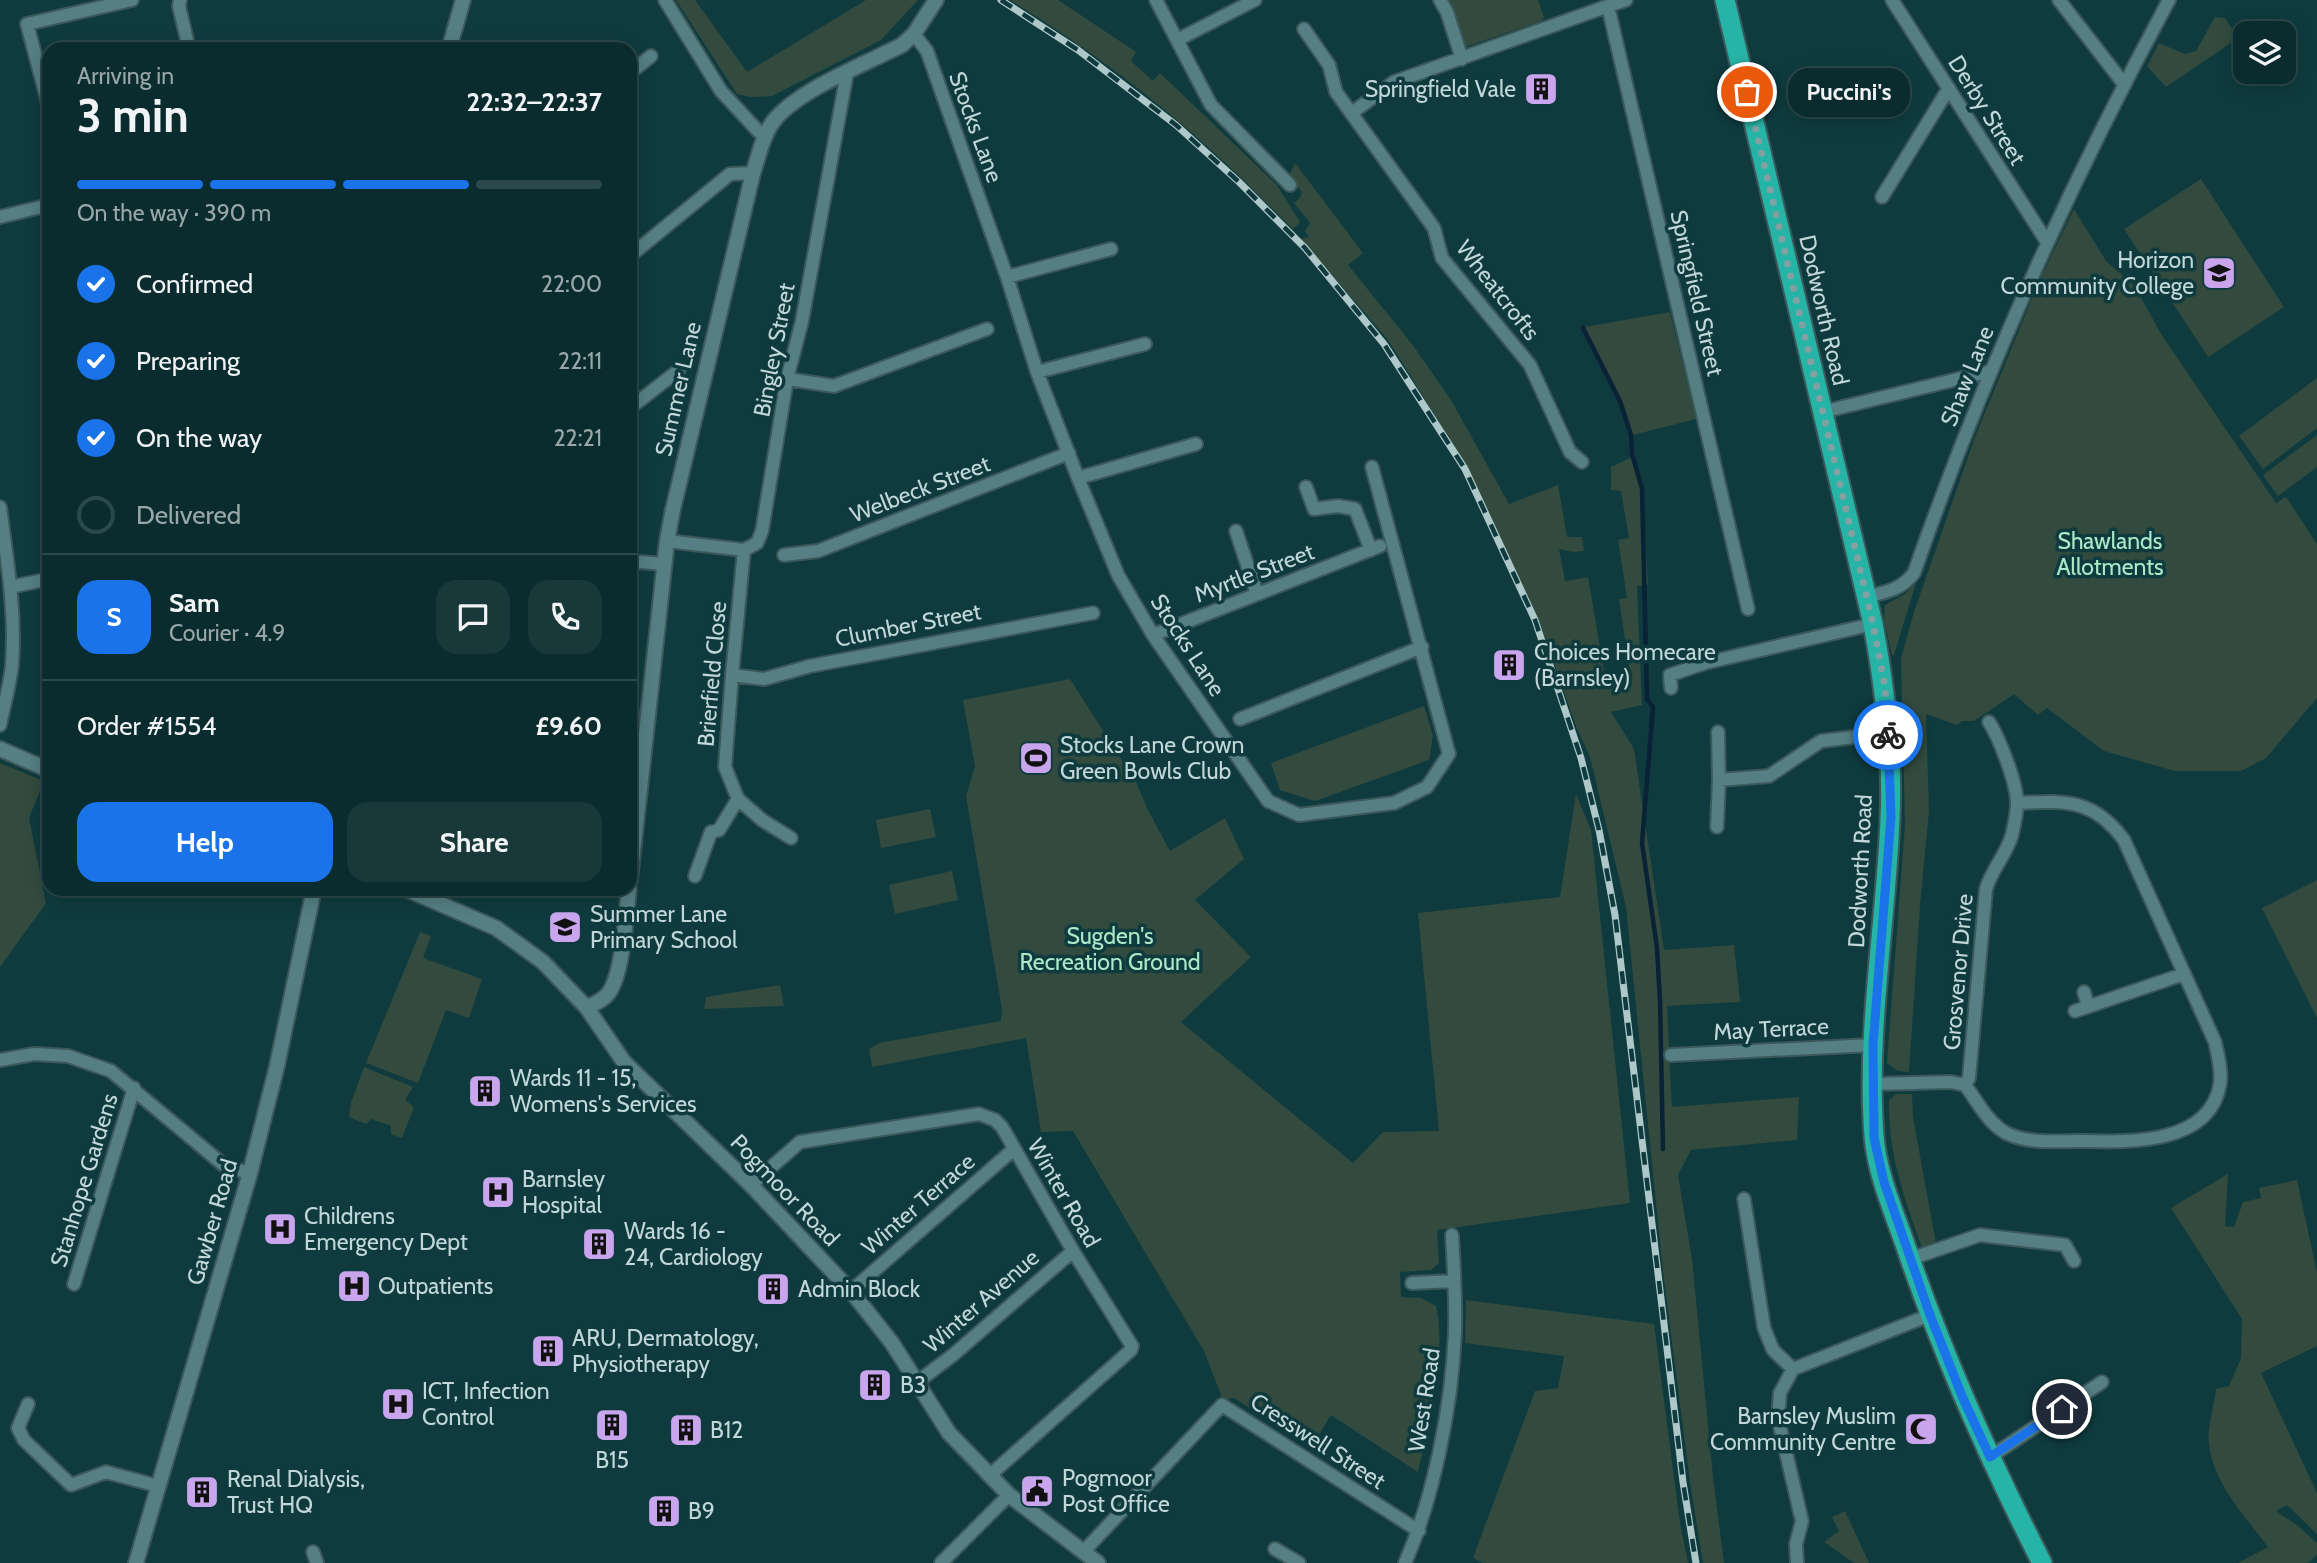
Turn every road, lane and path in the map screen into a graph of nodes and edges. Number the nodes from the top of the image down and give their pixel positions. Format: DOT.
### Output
graph roads {
  1 [pos="132,0"];
  2 [pos="180,0"];
  3 [pos="463,0"];
  4 [pos="665,0"];
  5 [pos="936,0"];
  6 [pos="1156,0"];
  7 [pos="1255,0"];
  8 [pos="1440,0"];
  9 [pos="1626,0"];
  10 [pos="1725,0"];
  11 [pos="1892,0"];
  12 [pos="2059,0"];
  13 [pos="2169,0"];
  14 [pos="1608,6"];
  15 [pos="1304,29"];
  16 [pos="914,34"];
  17 [pos="1177,40"];
  18 [pos="187,42"];
  19 [pos="451,42"];
  20 [pos="651,56"];
  21 [pos="1462,59"];
  22 [pos="637,67"];
  23 [pos="847,73"];
  24 [pos="42,81"];
  25 [pos="2124,84"];
  26 [pos="1948,89"];
  27 [pos="1353,112"];
  28 [pos="765,135"];
  29 [pos="752,173"];
  30 [pos="1290,186"];
  31 [pos="1882,197"];
  32 [pos="42,207"];
  33 [pos="0,217"];
  34 [pos="2047,242"];
  35 [pos="1111,249"];
  36 [pos="637,250"];
  37 [pos="1007,276"];
  38 [pos="987,329"];
  39 [pos="1145,344"];
  40 [pos="679,370"];
  41 [pos="1037,372"];
  42 [pos="1991,372"];
  43 [pos="788,379"];
  44 [pos="637,403"];
  45 [pos="1822,412"];
  46 [pos="1196,444"];
  47 [pos="1069,453"];
  48 [pos="1582,462"];
  49 [pos="1372,467"];
  50 [pos="1077,478"];
  51 [pos="1306,487"];
  52 [pos="0,507"];
  53 [pos="1236,531"];
  54 [pos="667,541"];
  55 [pos="744,550"];
  56 [pos="783,555"];
  57 [pos="637,563"];
  58 [pos="664,564"];
  59 [pos="42,580"];
  60 [pos="10,587"];
  61 [pos="1257,594"];
  62 [pos="1866,597"];
  63 [pos="1748,609"];
  64 [pos="1093,612"];
  65 [pos="1873,624"];
  66 [pos="1153,635"];
  67 [pos="1422,647"];
  68 [pos="732,675"];
  69 [pos="1671,688"];
  70 [pos="1240,719"];
  71 [pos="1989,722"];
  72 [pos="0,724"];
  73 [pos="1718,732"];
  74 [pos="1888,733"];
  75 [pos="0,749"];
  76 [pos="42,767"];
  77 [pos="1719,780"];
  78 [pos="737,799"];
  79 [pos="2017,803"];
  80 [pos="637,815"];
  81 [pos="1717,827"];
  82 [pos="791,838"];
  83 [pos="695,876"];
  84 [pos="313,896"];
  85 [pos="422,896"];
  86 [pos="628,896"];
  87 [pos="2184,974"];
  88 [pos="2084,992"];
  89 [pos="2088,1006"];
  90 [pos="587,1008"];
  91 [pos="2076,1011"];
  92 [pos="1873,1045"];
  93 [pos="1671,1055"];
  94 [pos="0,1059"];
  95 [pos="1873,1084"];
  96 [pos="1965,1085"];
  97 [pos="134,1088"];
  98 [pos="1014,1149"];
  99 [pos="250,1173"];
  100 [pos="751,1185"];
  101 [pos="1744,1199"];
  102 [pos="1452,1236"];
  103 [pos="1073,1251"];
  104 [pos="1910,1259"];
  105 [pos="2074,1261"];
  106 [pos="1454,1281"];
  107 [pos="1412,1283"];
  108 [pos="74,1284"];
  109 [pos="850,1291"];
  110 [pos="1930,1315"];
  111 [pos="1793,1369"];
  112 [pos="2102,1382"];
  113 [pos="916,1383"];
  114 [pos="28,1404"];
  115 [pos="1990,1457"];
  116 [pos="989,1476"];
  117 [pos="158,1486"];
  118 [pos="1009,1496"];
  119 [pos="1419,1531"];
  120 [pos="1275,1549"];
  121 [pos="1084,1551"];
  122 [pos="1292,1561"];
  123 [pos="135,1563"];
  124 [pos="941,1563"];
  125 [pos="1098,1563"];
  126 [pos="1405,1563"];
  127 [pos="1797,1563"];
  128 [pos="2042,1563"];
  1 -- 24 [label="street"];
  2 -- 18 [label="street"];
  3 -- 19 [label="street"];
  4 -- 28 [label="street"];
  5 -- 16 [label="street, Summer Lane"];
  6 -- 17 [label="street"];
  7 -- 17 [label="street"];
  8 -- 21 [label="street"];
  9 -- 14 [label="street"];
  10 -- 45 [label="highway, Dodworth Road"];
  11 -- 26 [label="street, Derby Street"];
  12 -- 25 [label="street"];
  13 -- 25 [label="street, Shaw Lane"];
  14 -- 21 [label="street"];
  14 -- 63 [label="street, Springfield Street"];
  15 -- 27 [label="street, Wheatcrofts"];
  16 -- 23 [label="street, Summer Lane"];
  16 -- 37 [label="street, Stocks Lane"];
  17 -- 30 [label="street"];
  20 -- 22 [label="street"];
  21 -- 27 [label="street"];
  23 -- 28 [label="street, Summer Lane"];
  23 -- 43 [label="street, Bingley Street"];
  25 -- 34 [label="street, Shaw Lane"];
  26 -- 31 [label="street"];
  26 -- 34 [label="street, Derby Street"];
  27 -- 48 [label="street, Wheatcrofts"];
  28 -- 29 [label="street, Summer Lane"];
  29 -- 36 [label="street"];
  29 -- 54 [label="street, Summer Lane"];
  32 -- 33 [label="street"];
  34 -- 42 [label="street, Shaw Lane"];
  35 -- 37 [label="street"];
  37 -- 41 [label="street, Stocks Lane"];
  38 -- 43 [label="street"];
  39 -- 41 [label="street"];
  40 -- 44 [label="street"];
  41 -- 47 [label="street, Stocks Lane"];
  42 -- 45 [label="street"];
  42 -- 62 [label="street, Shaw Lane"];
  43 -- 55 [label="street, Bingley Street"];
  45 -- 62 [label="highway, Dodworth Road"];
  46 -- 50 [label="street"];
  47 -- 50 [label="street, Stocks Lane"];
  47 -- 56 [label="street, Welbeck Street"];
  49 -- 67 [label="street, Stocks Lane"];
  50 -- 66 [label="street, Stocks Lane"];
  51 -- 61 [label="street, Myrtle Street"];
  52 -- 60 [label="street"];
  53 -- 61 [label="street"];
  54 -- 55 [label="street"];
  54 -- 58 [label="street, Summer Lane"];
  55 -- 68 [label="street, Brierfield Close"];
  57 -- 58 [label="street"];
  58 -- 80 [label="street, Summer Lane"];
  59 -- 60 [label="street"];
  60 -- 72 [label="street"];
  61 -- 66 [label="street, Myrtle Street"];
  62 -- 65 [label="highway, Dodworth Road"];
  64 -- 68 [label="street, Clumber Street"];
  65 -- 69 [label="street"];
  65 -- 74 [label="highway, Dodworth Road"];
  66 -- 67 [label="street, Stocks Lane"];
  67 -- 70 [label="street"];
  68 -- 78 [label="street, Brierfield Close"];
  71 -- 79 [label="street, Grosvenor Drive"];
  73 -- 77 [label="street"];
  74 -- 77 [label="street"];
  74 -- 92 [label="highway, Dodworth Road"];
  75 -- 76 [label="street"];
  77 -- 81 [label="street"];
  78 -- 82 [label="street"];
  78 -- 83 [label="street"];
  79 -- 87 [label="street"];
  79 -- 96 [label="street, Grosvenor Drive"];
  84 -- 99 [label="street, Gawber Road"];
  85 -- 90 [label="street, Pogmoor Road"];
  86 -- 90 [label="street"];
  87 -- 89 [label="street"];
  87 -- 96 [label="street"];
  88 -- 89 [label="street"];
  89 -- 91 [label="street"];
  90 -- 100 [label="street, Pogmoor Road"];
  92 -- 93 [label="street, May Terrace"];
  92 -- 95 [label="highway, Dodworth Road"];
  94 -- 97 [label="street"];
  95 -- 96 [label="street, Grosvenor Drive"];
  95 -- 104 [label="highway, Dodworth Road"];
  97 -- 99 [label="street"];
  97 -- 108 [label="street, Stanhope Gardens"];
  98 -- 100 [label="street, Winter Road"];
  98 -- 103 [label="street, Winter Road"];
  98 -- 109 [label="street, Winter Terrace"];
  99 -- 117 [label="street, Gawber Road"];
  100 -- 109 [label="street, Pogmoor Road"];
  101 -- 111 [label="street"];
  102 -- 106 [label="street, West Road"];
  103 -- 113 [label="street, Winter Avenue"];
  103 -- 116 [label="street, Winter Road"];
  104 -- 105 [label="street"];
  104 -- 110 [label="highway, Dodworth Road"];
  106 -- 107 [label="street"];
  106 -- 119 [label="street, West Road"];
  109 -- 113 [label="street, Pogmoor Road"];
  110 -- 111 [label="street"];
  110 -- 115 [label="highway, Dodworth Road"];
  111 -- 127 [label="street"];
  112 -- 115 [label="street"];
  113 -- 116 [label="street, Pogmoor Road"];
  114 -- 117 [label="street"];
  115 -- 128 [label="highway, Dodworth Road"];
  116 -- 118 [label="street, Pogmoor Road"];
  117 -- 123 [label="street, Gawber Road"];
  118 -- 121 [label="street, Pogmoor Road"];
  118 -- 124 [label="street"];
  119 -- 121 [label="street, Cresswell Street"];
  119 -- 126 [label="street, West Road"];
  120 -- 122 [label="street"];
  121 -- 125 [label="street, Pogmoor Road"];
}
